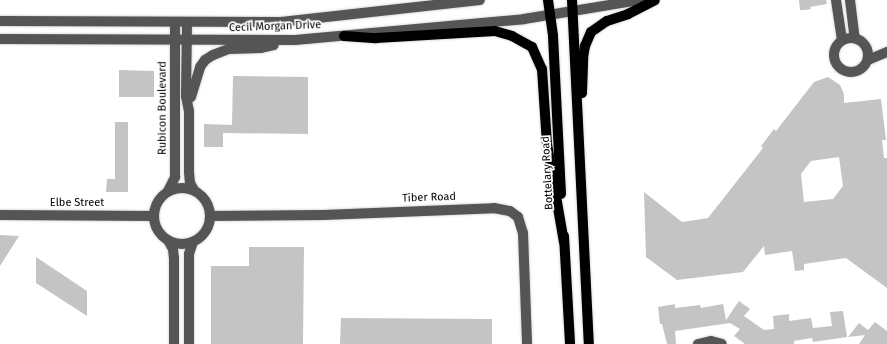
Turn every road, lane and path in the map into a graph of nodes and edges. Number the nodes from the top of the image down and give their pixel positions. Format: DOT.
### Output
graph roads {
  1 [pos="480,0"];
  2 [pos="548,0"];
  3 [pos="572,0"];
  4 [pos="640,0"];
  5 [pos="654,0"];
  6 [pos="836,0"];
  7 [pos="850,0"];
  8 [pos="572,12"];
  9 [pos="550,15"];
  10 [pos="0,21"];
  11 [pos="175,23"];
  12 [pos="188,23"];
  13 [pos="344,36"];
  14 [pos="855,38"];
  15 [pos="0,39"];
  16 [pos="295,40"];
  17 [pos="842,40"];
  18 [pos="175,41"];
  19 [pos="187,41"];
  20 [pos="867,49"];
  21 [pos="887,51"];
  22 [pos="868,60"];
  23 [pos="189,111"];
  24 [pos="579,149"];
  25 [pos="194,190"];
  26 [pos="168,191"];
  27 [pos="0,215"];
  28 [pos="154,216"];
  29 [pos="210,216"];
  30 [pos="168,240"];
  31 [pos="193,242"];
  32 [pos="564,242"];
  33 [pos="174,344"];
  34 [pos="189,344"];
  35 [pos="527,344"];
  36 [pos="570,344"];
  37 [pos="589,344"];
  38 [pos="698,344"];
  39 [pos="722,344"];
  1 -- 12 [label="street, Cecil Morgan Drive"];
  2 -- 9 [label="main road, Bottelary Road"];
  3 -- 8 [label="main road"];
  4 -- 8 [label="street, Cecil Morgan Drive"];
  5 -- 24 [label="main road"];
  6 -- 17 [label="street"];
  7 -- 14 [label="street"];
  8 -- 9 [label="street, Cecil Morgan Drive"];
  8 -- 24 [label="main road"];
  9 -- 13 [label="street, Cecil Morgan Drive"];
  9 -- 32 [label="main road, Bottelary Road"];
  10 -- 11 [label="street, Cecil Morgan Drive"];
  11 -- 12 [label="street, Cecil Morgan Drive"];
  11 -- 18 [label="street, Rubicon Boulevard"];
  12 -- 19 [label="street"];
  13 -- 16 [label="street, Cecil Morgan Drive"];
  13 -- 32 [label="main road"];
  14 -- 17 [label="street"];
  14 -- 20 [label="street"];
  15 -- 18 [label="street, Cecil Morgan Drive"];
  16 -- 19 [label="street, Cecil Morgan Drive"];
  16 -- 23 [label="street"];
  17 -- 22 [label="street"];
  18 -- 19 [label="street, Cecil Morgan Drive"];
  18 -- 26 [label="street, Rubicon Boulevard"];
  19 -- 23 [label="street"];
  20 -- 21 [label="street"];
  20 -- 22 [label="street"];
  21 -- 22 [label="street"];
  23 -- 25 [label="street"];
  24 -- 37 [label="main road"];
  25 -- 26 [label="street"];
  25 -- 29 [label="street"];
  26 -- 28 [label="street"];
  27 -- 28 [label="street, Elbe Street"];
  28 -- 30 [label="street"];
  29 -- 31 [label="street"];
  29 -- 35 [label="street, Tiber Road"];
  30 -- 31 [label="street"];
  30 -- 33 [label="street"];
  31 -- 34 [label="street"];
  32 -- 36 [label="main road, Bottelary Road"];
  38 -- 39 [label="street"];
}
